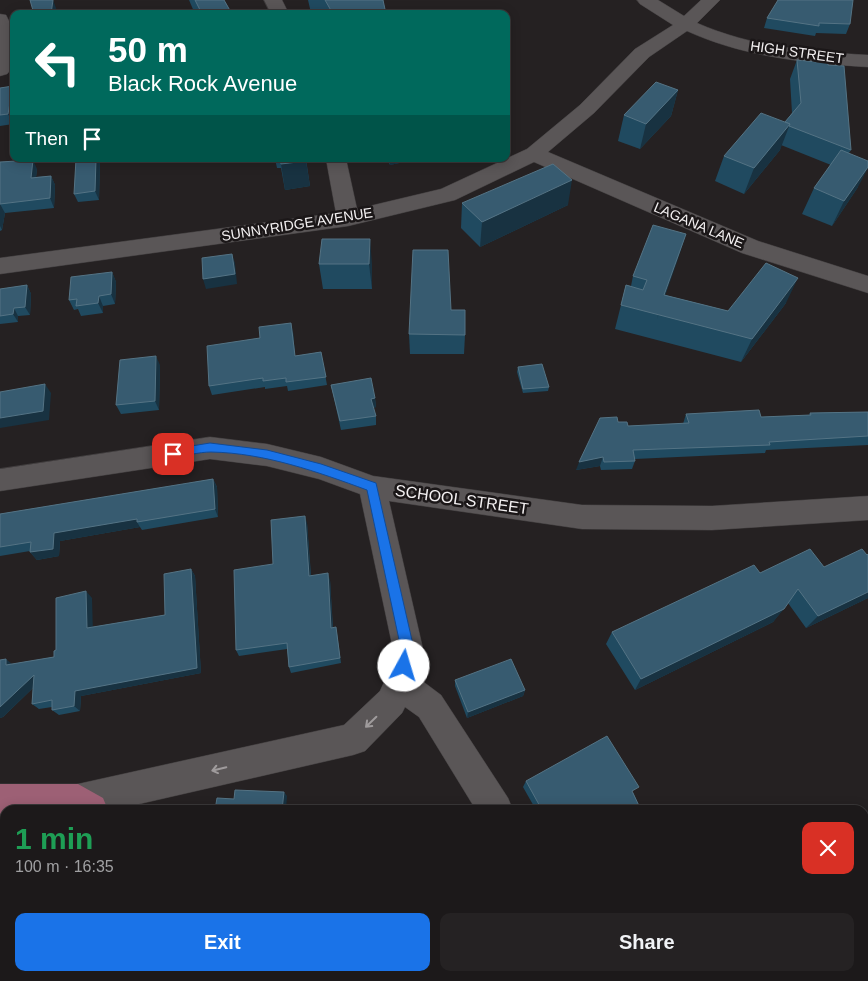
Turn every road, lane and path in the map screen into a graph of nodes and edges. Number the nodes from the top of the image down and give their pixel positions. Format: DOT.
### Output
graph roads {
  1 [pos="646,0"];
  2 [pos="712,0"];
  3 [pos="0,19"];
  4 [pos="686,24"];
  5 [pos="868,61"];
  6 [pos="0,70"];
  7 [pos="534,154"];
  8 [pos="337,162"];
  9 [pos="348,219"];
  10 [pos="0,266"];
  11 [pos="868,285"];
  12 [pos="0,480"];
  13 [pos="372,487"];
  14 [pos="868,508"];
  15 [pos="400,683"];
  16 [pos="0,801"];
  17 [pos="84,805"];
  18 [pos="493,805"];
  1 -- 4 [label="street, HIGH STREET"];
  2 -- 4 [label="street, SUNNYRIDGE AVENUE"];
  3 -- 6 [label="street"];
  4 -- 5 [label="street, HIGH STREET"];
  4 -- 7 [label="street, SUNNYRIDGE AVENUE"];
  7 -- 9 [label="street, SUNNYRIDGE AVENUE"];
  7 -- 11 [label="street, LAGANA LANE"];
  8 -- 9 [label="street"];
  9 -- 10 [label="street, SUNNYRIDGE AVENUE"];
  12 -- 13 [label="street"];
  13 -- 14 [label="street, SCHOOL STREET"];
  13 -- 15 [label="street, SCHOOL STREET"];
  15 -- 17 [label="street, SCHOOL STREET, one-way"];
  15 -- 18 [label="street"];
  16 -- 17 [label="main road"];
}
